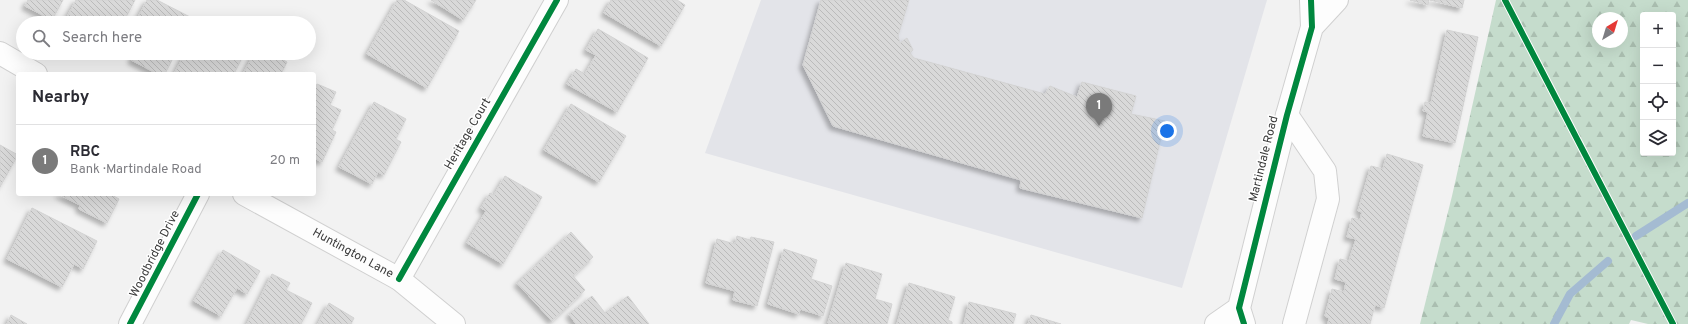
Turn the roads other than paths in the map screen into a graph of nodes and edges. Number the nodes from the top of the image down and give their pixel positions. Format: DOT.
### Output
graph roads {
  1 [pos="557,0"];
  2 [pos="1311,0"];
  3 [pos="1337,0"];
  4 [pos="1312,27"];
  5 [pos="0,53"];
  6 [pos="33,72"];
  7 [pos="1287,115"];
  8 [pos="197,196"];
  9 [pos="248,196"];
  10 [pos="399,279"];
  11 [pos="1242,316"];
  12 [pos="130,324"];
  13 [pos="454,324"];
  14 [pos="1216,324"];
  15 [pos="1294,324"];
  1 -- 10 [label="street, Heritage Court"];
  2 -- 4 [label="street, Martindale Road"];
  3 -- 4 [label="street, Martindale Road"];
  4 -- 7 [label="street, Martindale Road"];
  5 -- 6 [label="street"];
  7 -- 11 [label="street, Martindale Road"];
  7 -- 15 [label="street"];
  8 -- 12 [label="street, Woodbridge Drive"];
  9 -- 10 [label="street, Huntington Lane"];
  10 -- 13 [label="street, Huntington Lane"];
  11 -- 14 [label="street, Martindale Road"];
}
